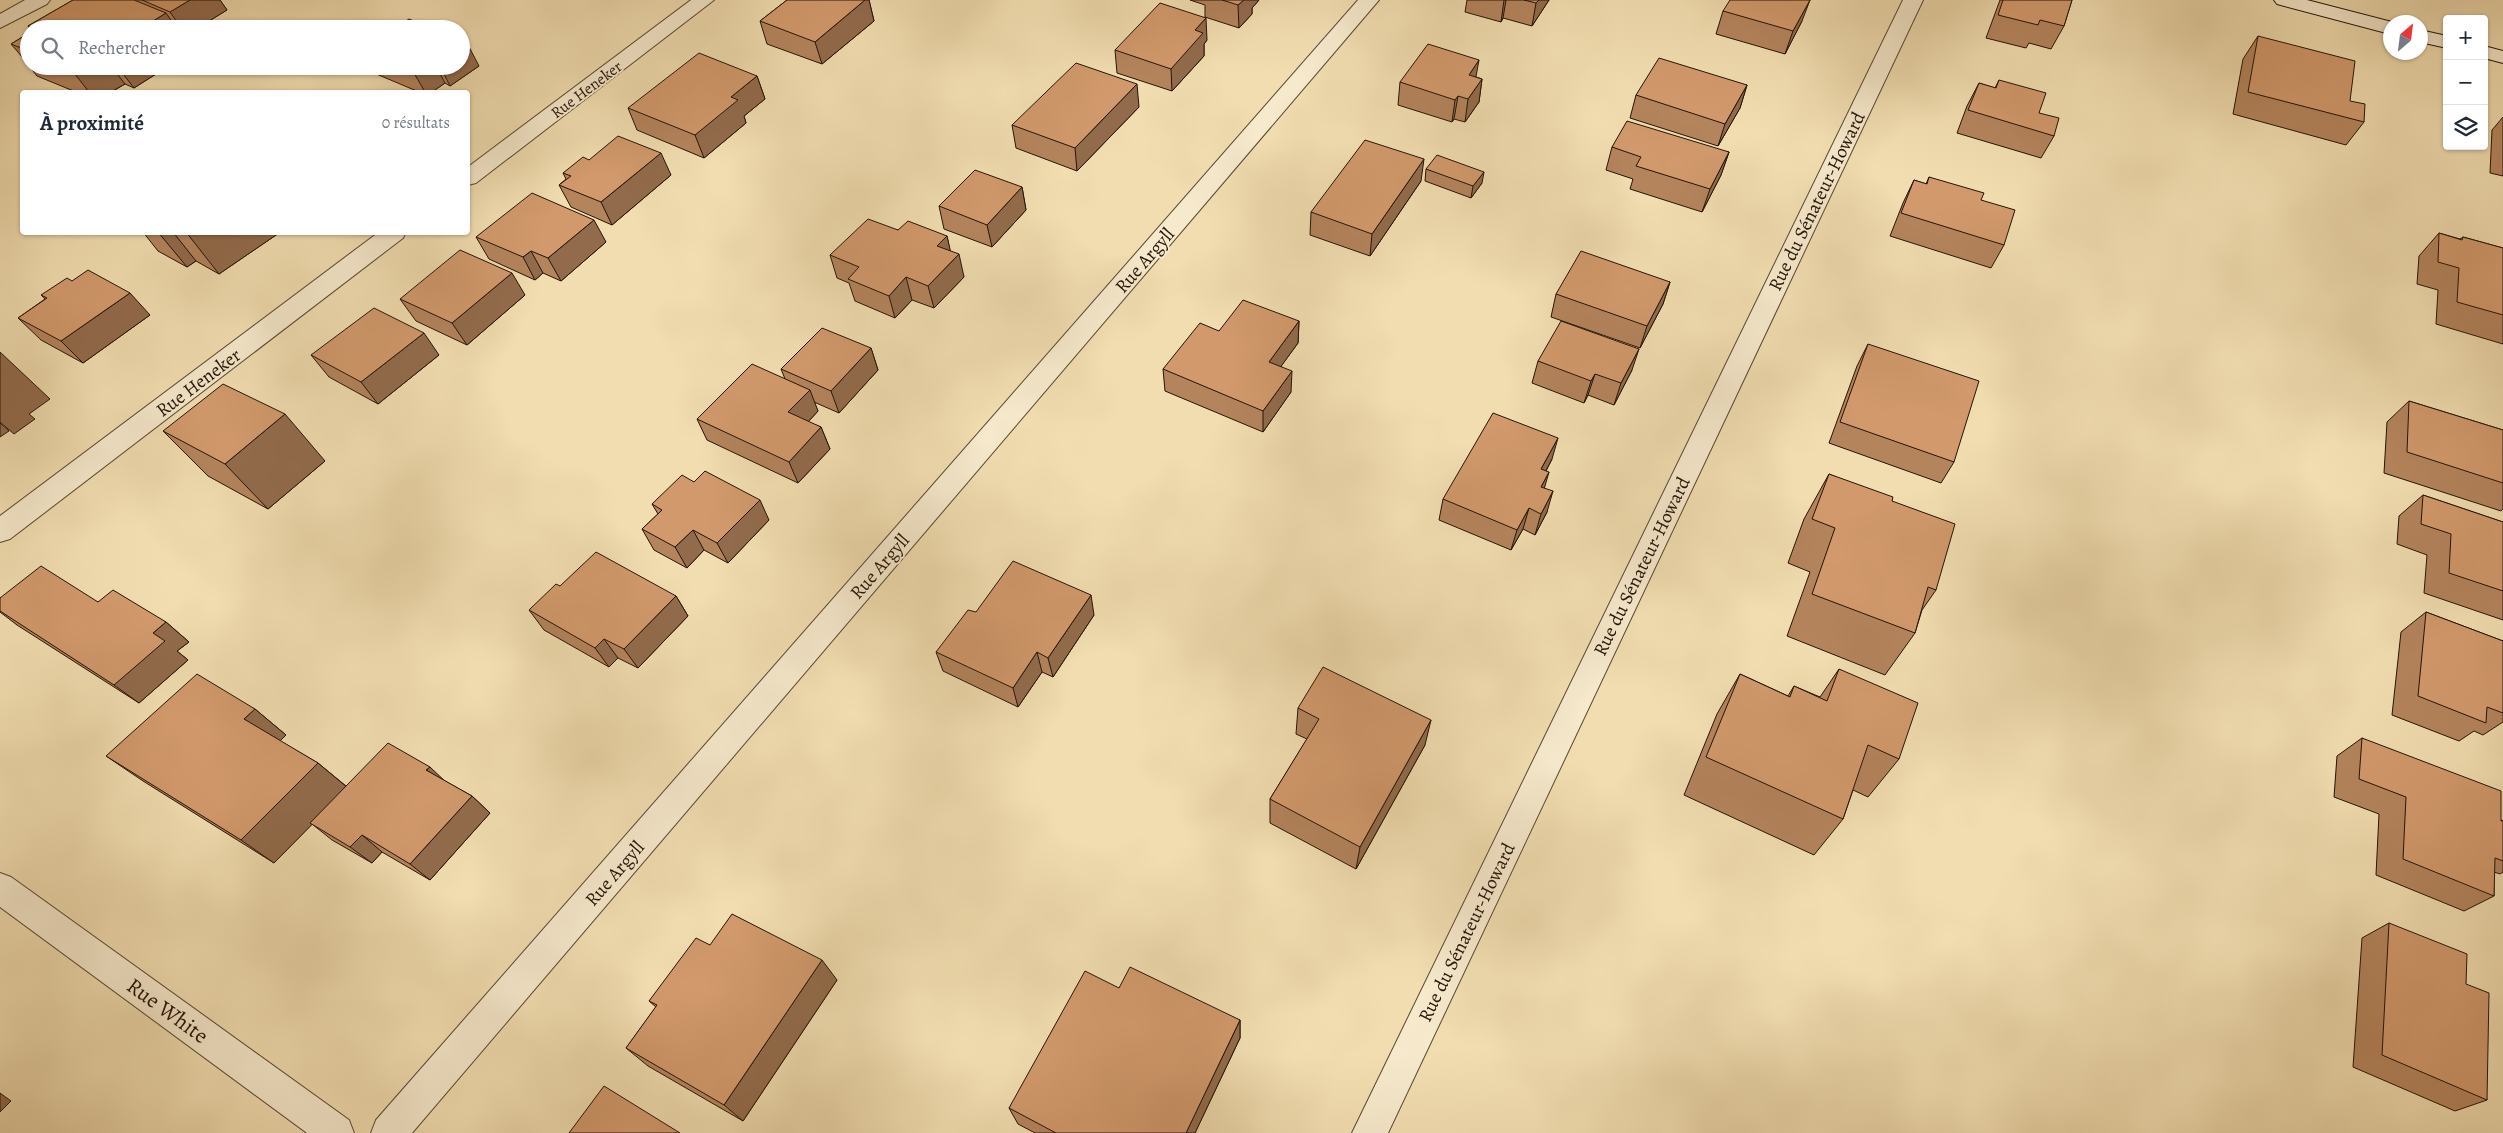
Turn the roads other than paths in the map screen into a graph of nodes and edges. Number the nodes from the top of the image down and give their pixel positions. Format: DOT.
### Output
graph roads {
  1 [pos="40,0"];
  2 [pos="704,0"];
  3 [pos="1369,0"];
  4 [pos="1913,0"];
  5 [pos="2284,0"];
  6 [pos="0,22"];
  7 [pos="2383,26"];
  8 [pos="2428,38"];
  9 [pos="2443,41"];
  10 [pos="2488,53"];
  11 [pos="2503,57"];
  12 [pos="470,176"];
  13 [pos="392,235"];
  14 [pos="0,531"];
  15 [pos="0,888"];
  16 [pos="336,1133"];
  17 [pos="389,1133"];
  18 [pos="1370,1133"];
  1 -- 6 [label="street"];
  2 -- 12 [label="street, Rue Heneker"];
  3 -- 17 [label="street, Rue Argyll"];
  4 -- 18 [label="street, Rue du Sénateur-Howard"];
  5 -- 7 [label="street"];
  8 -- 9 [label="street"];
  10 -- 11 [label="street"];
  13 -- 14 [label="street, Rue Heneker"];
  15 -- 16 [label="street, Rue White"];
}
